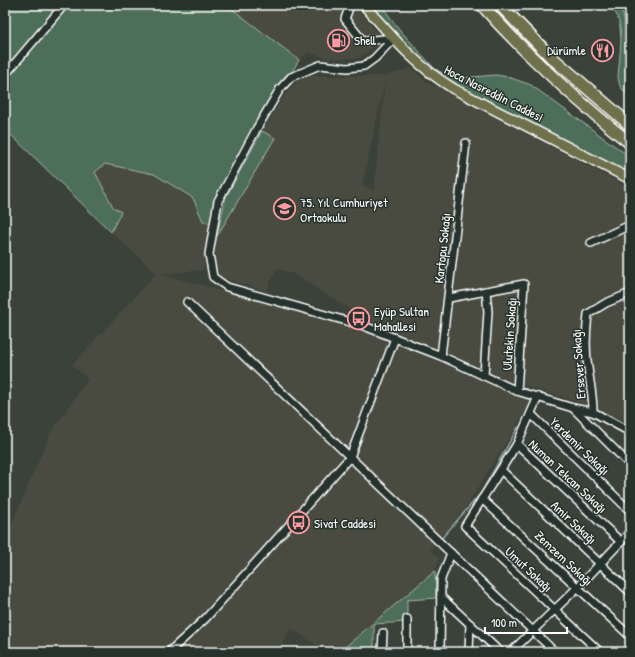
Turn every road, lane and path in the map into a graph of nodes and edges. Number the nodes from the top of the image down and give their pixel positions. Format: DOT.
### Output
graph roads {
  1 [pos="64,5"];
  2 [pos="350,5"];
  3 [pos="364,5"];
  4 [pos="482,5"];
  5 [pos="500,5"];
  6 [pos="628,5"];
  7 [pos="630,11"];
  8 [pos="394,38"];
  9 [pos="5,75"];
  10 [pos="630,125"];
  11 [pos="466,143"];
  12 [pos="630,143"];
  13 [pos="630,179"];
  14 [pos="630,225"];
  15 [pos="591,243"];
  16 [pos="486,291"];
  17 [pos="630,293"];
  18 [pos="449,298"];
  19 [pos="187,302"];
  20 [pos="395,338"];
  21 [pos="441,356"];
  22 [pos="484,376"];
  23 [pos="517,391"];
  24 [pos="538,397"];
  25 [pos="573,408"];
  26 [pos="593,412"];
  27 [pos="531,414"];
  28 [pos="630,432"];
  29 [pos="517,444"];
  30 [pos="350,457"];
  31 [pos="630,465"];
  32 [pos="501,470"];
  33 [pos="482,498"];
  34 [pos="630,511"];
  35 [pos="630,532"];
  36 [pos="621,542"];
  37 [pos="450,553"];
  38 [pos="601,564"];
  39 [pos="578,587"];
  40 [pos="630,592"];
  41 [pos="441,597"];
  42 [pos="555,610"];
  43 [pos="407,619"];
  44 [pos="470,624"];
  45 [pos="533,631"];
  46 [pos="383,633"];
  47 [pos="630,636"];
  48 [pos="169,652"];
  49 [pos="382,652"];
  50 [pos="407,652"];
  51 [pos="440,652"];
  52 [pos="469,652"];
  53 [pos="500,652"];
  54 [pos="511,652"];
  55 [pos="555,652"];
  56 [pos="600,652"];
  1 -- 9 [label="street"];
  2 -- 8 [label="street"];
  3 -- 8 [label="main road, Hoca Nasreddin Caddesi"];
  4 -- 12 [label="highway"];
  5 -- 10 [label="highway"];
  6 -- 7 [label="main road"];
  8 -- 13 [label="main road, Hoca Nasreddin Caddesi"];
  8 -- 20 [label="street"];
  11 -- 18 [label="street, Kartopu Sokağı"];
  14 -- 15 [label="street"];
  16 -- 18 [label="street, Ulutekin Sokağı"];
  16 -- 22 [label="street"];
  16 -- 23 [label="street, Ulutekin Sokağı"];
  17 -- 26 [label="street, Ersever Sokağı"];
  18 -- 21 [label="street, Kartopu Sokağı"];
  19 -- 30 [label="street"];
  20 -- 21 [label="street"];
  20 -- 30 [label="street"];
  21 -- 22 [label="street"];
  22 -- 23 [label="street"];
  23 -- 24 [label="street"];
  24 -- 25 [label="street"];
  24 -- 27 [label="street"];
  25 -- 26 [label="street"];
  25 -- 31 [label="street"];
  26 -- 28 [label="street"];
  27 -- 29 [label="street"];
  27 -- 34 [label="street, Yerdemir Sokağı"];
  29 -- 32 [label="street"];
  29 -- 36 [label="street, Numan Tekcan Sokağı"];
  30 -- 37 [label="street"];
  30 -- 48 [label="street"];
  32 -- 33 [label="street"];
  32 -- 38 [label="street, Amir Sokağı"];
  33 -- 39 [label="street, Zemzem Sokağı"];
  33 -- 42 [label="street, Umut Sokağı"];
  35 -- 36 [label="street"];
  36 -- 38 [label="street"];
  37 -- 41 [label="street"];
  37 -- 45 [label="street"];
  38 -- 39 [label="street"];
  38 -- 40 [label="street, Amir Sokağı"];
  39 -- 42 [label="street"];
  39 -- 47 [label="street, Zemzem Sokağı"];
  41 -- 44 [label="street"];
  41 -- 51 [label="street"];
  42 -- 45 [label="street"];
  42 -- 56 [label="street, Umut Sokağı"];
  43 -- 50 [label="street"];
  44 -- 52 [label="street"];
  44 -- 53 [label="street"];
  45 -- 54 [label="street"];
  45 -- 55 [label="street"];
  46 -- 49 [label="street"];
}
